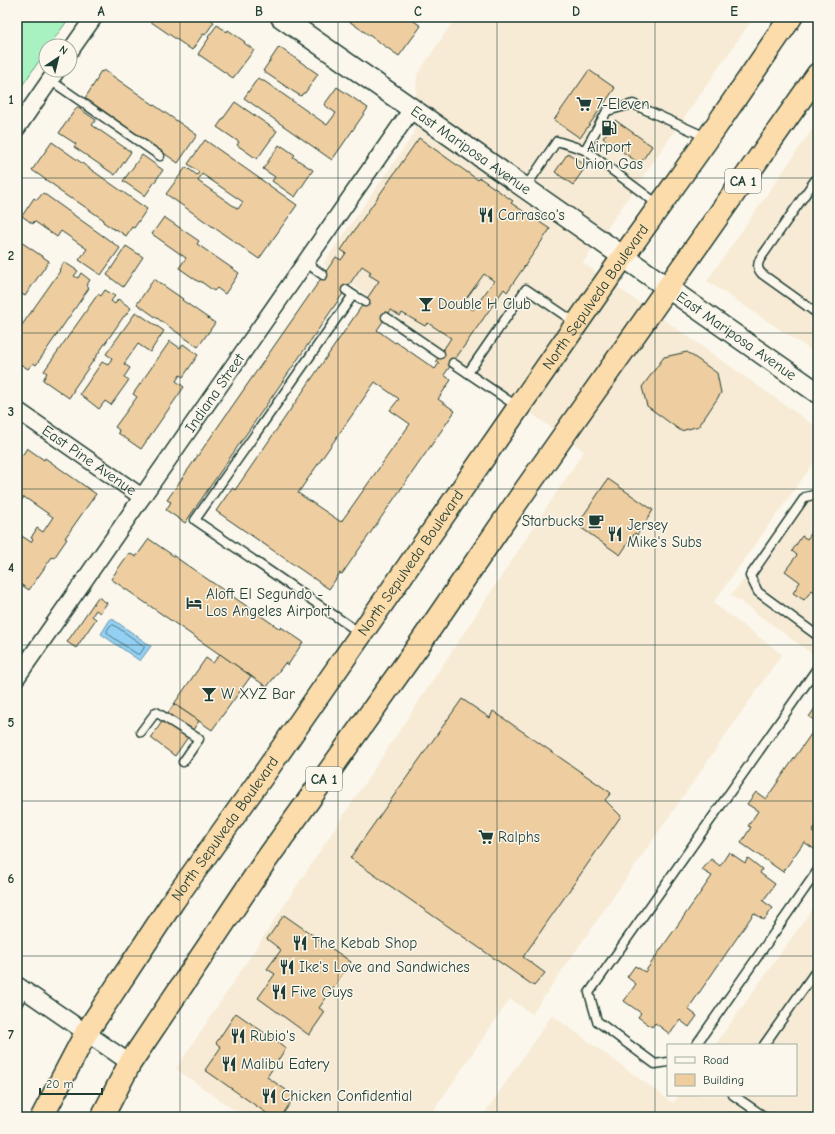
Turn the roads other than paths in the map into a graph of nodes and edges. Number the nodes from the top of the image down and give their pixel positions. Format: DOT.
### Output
graph roads {
  1 [pos="94,17"];
  2 [pos="281,17"];
  3 [pos="791,17"];
  4 [pos="78,40"];
  5 [pos="818,74"];
  6 [pos="52,78"];
  7 [pos="58,78"];
  8 [pos="412,109"];
  9 [pos="17,128"];
  10 [pos="708,138"];
  11 [pos="585,150"];
  12 [pos="160,156"];
  13 [pos="818,176"];
  14 [pos="525,188"];
  15 [pos="660,205"];
  16 [pos="623,257"];
  17 [pos="305,262"];
  18 [pos="324,275"];
  19 [pos="669,288"];
  20 [pos="364,302"];
  21 [pos="818,314"];
  22 [pos="386,317"];
  23 [pos="577,323"];
  24 [pos="440,354"];
  25 [pos="453,363"];
  26 [pos="468,373"];
  27 [pos="818,393"];
  28 [pos="518,408"];
  29 [pos="17,410"];
  30 [pos="818,494"];
  31 [pos="142,496"];
  32 [pos="361,634"];
  33 [pos="818,636"];
  34 [pos="818,667"];
  35 [pos="17,677"];
  36 [pos="141,732"];
  37 [pos="183,762"];
  38 [pos="818,870"];
  39 [pos="818,968"];
  40 [pos="20,993"];
  41 [pos="86,1034"];
  42 [pos="697,1044"];
  43 [pos="765,1044"];
  44 [pos="667,1062"];
  45 [pos="130,1063"];
  46 [pos="734,1096"];
  47 [pos="42,1117"];
  48 [pos="102,1117"];
  49 [pos="765,1117"];
  1 -- 4 [label="street"];
  2 -- 8 [label="street, East Mariposa Avenue"];
  3 -- 10 [label="highway, North Sepulveda Boulevard"];
  5 -- 19 [label="highway, CA 1"];
  6 -- 9 [label="street"];
  7 -- 12 [label="lane"];
  8 -- 14 [label="street, East Mariposa Avenue"];
  8 -- 17 [label="street, Indiana Street"];
  10 -- 11 [label="lane"];
  10 -- 15 [label="highway, North Sepulveda Boulevard"];
  11 -- 14 [label="lane"];
  11 -- 15 [label="lane"];
  13 -- 21 [label="lane"];
  14 -- 16 [label="street, East Mariposa Avenue"];
  15 -- 16 [label="highway, North Sepulveda Boulevard"];
  16 -- 19 [label="street, East Mariposa Avenue"];
  16 -- 23 [label="highway, North Sepulveda Boulevard"];
  17 -- 18 [label="lane"];
  17 -- 31 [label="street, Indiana Street"];
  19 -- 27 [label="street, East Mariposa Avenue"];
  19 -- 45 [label="highway, CA 1"];
  20 -- 32 [label="lane"];
  22 -- 24 [label="lane"];
  23 -- 26 [label="lane"];
  23 -- 28 [label="highway, North Sepulveda Boulevard"];
  25 -- 26 [label="lane"];
  26 -- 28 [label="lane"];
  28 -- 32 [label="highway, North Sepulveda Boulevard"];
  29 -- 31 [label="street, East Pine Avenue"];
  30 -- 33 [label="lane"];
  31 -- 35 [label="street, Indiana Street"];
  32 -- 41 [label="highway, North Sepulveda Boulevard"];
  34 -- 44 [label="lane"];
  36 -- 37 [label="lane"];
  38 -- 42 [label="lane"];
  39 -- 43 [label="lane"];
  40 -- 41 [label="street"];
  41 -- 45 [label="street"];
  41 -- 47 [label="highway, North Sepulveda Boulevard"];
  45 -- 48 [label="highway, CA 1"];
  46 -- 49 [label="lane"];
}
